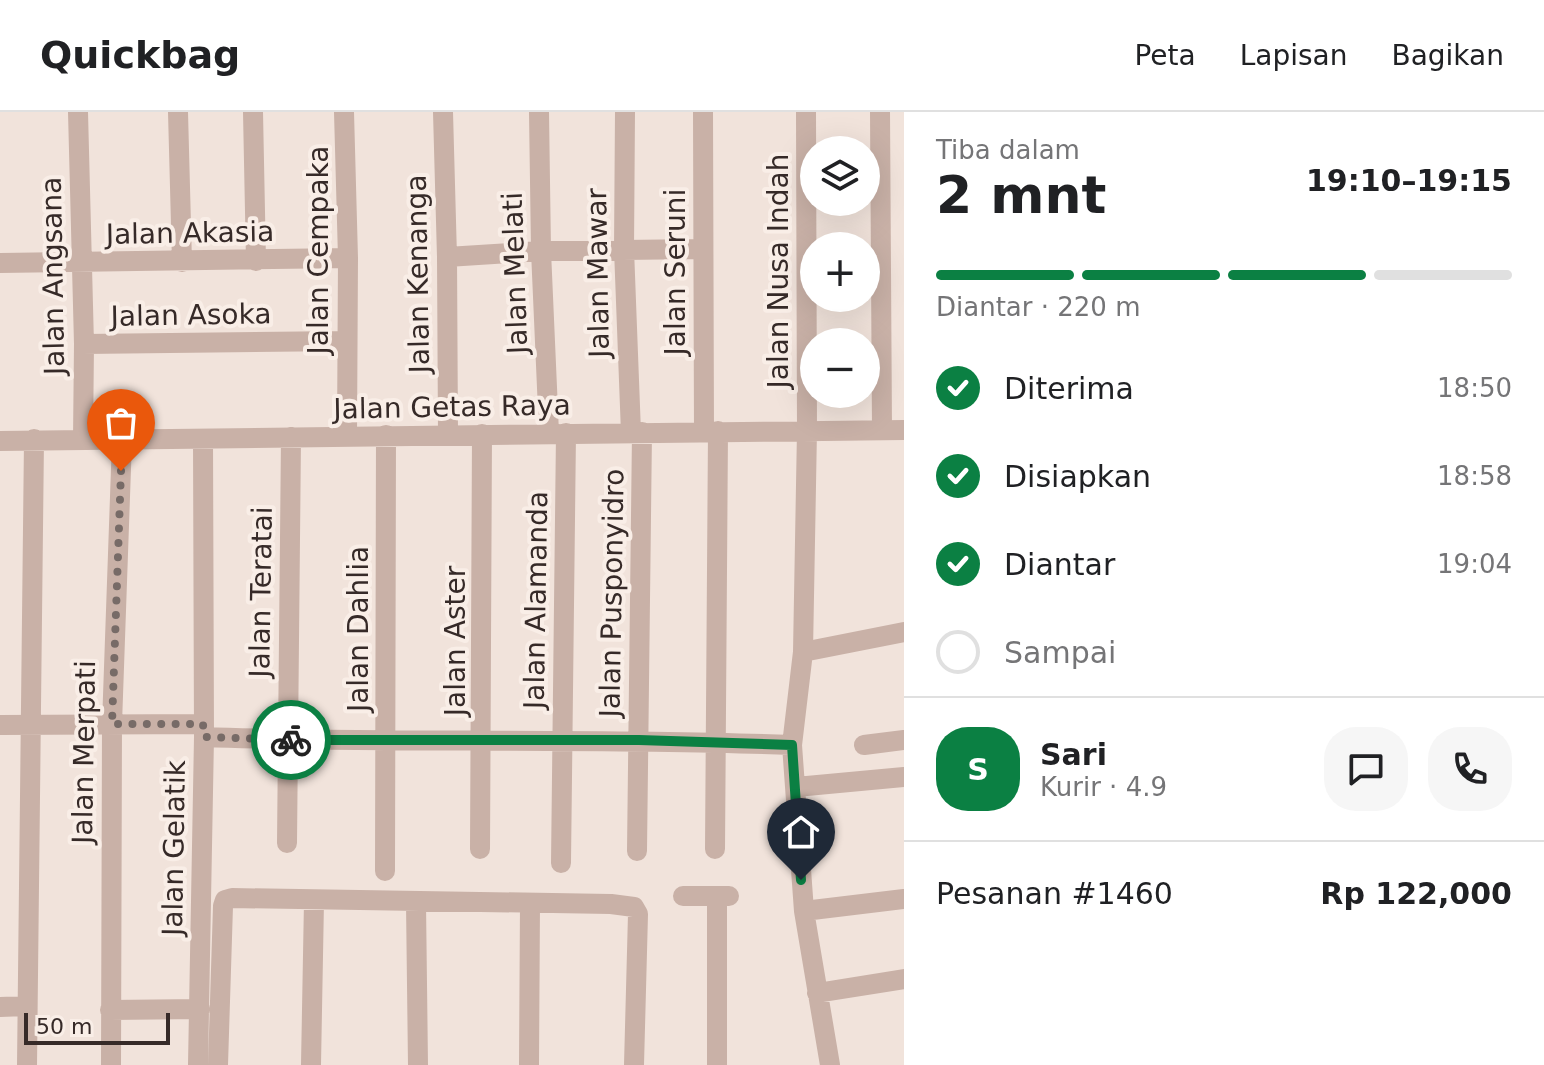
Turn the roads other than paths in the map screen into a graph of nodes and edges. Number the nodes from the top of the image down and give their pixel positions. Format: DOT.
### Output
graph roads {
  1 [pos="78,112"];
  2 [pos="178,112"];
  3 [pos="253,112"];
  4 [pos="344,112"];
  5 [pos="443,112"];
  6 [pos="539,112"];
  7 [pos="625,112"];
  8 [pos="703,112"];
  9 [pos="806,112"];
  10 [pos="880,112"];
  11 [pos="807,136"];
  12 [pos="878,136"];
  13 [pos="810,216"];
  14 [pos="874,216"];
  15 [pos="624,249"];
  16 [pos="703,249"];
  17 [pos="541,251"];
  18 [pos="447,257"];
  19 [pos="348,258"];
  20 [pos="80,261"];
  21 [pos="256,261"];
  22 [pos="182,262"];
  23 [pos="0,263"];
  24 [pos="347,341"];
  25 [pos="84,344"];
  26 [pos="882,429"];
  27 [pos="807,430"];
  28 [pos="904,430"];
  29 [pos="711,431"];
  30 [pos="636,432"];
  31 [pos="558,433"];
  32 [pos="482,434"];
  33 [pos="347,435"];
  34 [pos="386,435"];
  35 [pos="448,435"];
  36 [pos="291,437"];
  37 [pos="34,439"];
  38 [pos="83,439"];
  39 [pos="203,439"];
  40 [pos="122,440"];
  41 [pos="0,441"];
  42 [pos="904,632"];
  43 [pos="803,652"];
  44 [pos="30,724"];
  45 [pos="112,724"];
  46 [pos="0,725"];
  47 [pos="203,731"];
  48 [pos="287,740"];
  49 [pos="562,740"];
  50 [pos="639,740"];
  51 [pos="904,740"];
  52 [pos="385,742"];
  53 [pos="483,742"];
  54 [pos="716,742"];
  55 [pos="792,745"];
  56 [pos="864,745"];
  57 [pos="904,777"];
  58 [pos="796,787"];
  59 [pos="287,843"];
  60 [pos="480,849"];
  61 [pos="715,849"];
  62 [pos="637,851"];
  63 [pos="561,863"];
  64 [pos="385,871"];
  65 [pos="683,896"];
  66 [pos="904,899"];
  67 [pos="314,901"];
  68 [pos="416,903"];
  69 [pos="530,904"];
  70 [pos="804,911"];
  71 [pos="904,979"];
  72 [pos="817,993"];
  73 [pos="26,1006"];
  74 [pos="0,1007"];
  75 [pos="200,1009"];
  76 [pos="110,1010"];
  77 [pos="27,1065"];
  78 [pos="111,1065"];
  79 [pos="198,1065"];
  80 [pos="218,1065"];
  81 [pos="311,1065"];
  82 [pos="418,1065"];
  83 [pos="529,1065"];
  84 [pos="634,1065"];
  85 [pos="717,1065"];
  86 [pos="830,1065"];
  1 -- 20 [label="street, Jalan Angsana"];
  2 -- 22 [label="street"];
  3 -- 21 [label="street"];
  4 -- 19 [label="street, Jalan Cempaka"];
  5 -- 18 [label="street, Jalan Kenanga"];
  6 -- 17 [label="street, Jalan Melati"];
  7 -- 15 [label="street, Jalan Mawar"];
  8 -- 16 [label="street, Jalan Seruni"];
  9 -- 11 [label="street, Jalan Nusa Indah"];
  10 -- 12 [label="street"];
  13 -- 27 [label="street, Jalan Nusa Indah"];
  14 -- 26 [label="street"];
  15 -- 16 [label="street"];
  15 -- 17 [label="street"];
  15 -- 30 [label="street, Jalan Mawar"];
  16 -- 29 [label="street, Jalan Seruni"];
  17 -- 18 [label="street"];
  17 -- 31 [label="street, Jalan Melati"];
  18 -- 35 [label="street, Jalan Kenanga"];
  19 -- 21 [label="street, Jalan Akasia"];
  19 -- 24 [label="street, Jalan Cempaka"];
  20 -- 22 [label="street, Jalan Akasia"];
  20 -- 23 [label="street, Jalan Akasia"];
  20 -- 25 [label="street, Jalan Angsana"];
  21 -- 22 [label="street, Jalan Akasia"];
  24 -- 25 [label="street, Jalan Asoka"];
  24 -- 33 [label="street, Jalan Cempaka"];
  25 -- 38 [label="street, Jalan Angsana"];
  26 -- 27 [label="street, Jalan Getas Raya"];
  26 -- 28 [label="street, Jalan Getas Raya"];
  27 -- 29 [label="street, Jalan Getas Raya"];
  27 -- 43 [label="street, Jalan Nusa Indah"];
  29 -- 30 [label="street, Jalan Getas Raya"];
  29 -- 54 [label="street, Jalan Seruni"];
  30 -- 31 [label="street, Jalan Getas Raya"];
  30 -- 50 [label="street, Jalan Pusponyidro"];
  31 -- 32 [label="street, Jalan Getas Raya"];
  31 -- 49 [label="street, Jalan Alamanda"];
  32 -- 35 [label="street, Jalan Getas Raya"];
  32 -- 53 [label="street, Jalan Aster"];
  33 -- 34 [label="street, Jalan Getas Raya"];
  33 -- 36 [label="street, Jalan Getas Raya"];
  34 -- 35 [label="street, Jalan Getas Raya"];
  34 -- 52 [label="street, Jalan Dahlia"];
  36 -- 39 [label="street, Jalan Getas Raya"];
  36 -- 48 [label="street, Jalan Teratai"];
  37 -- 38 [label="street, Jalan Getas Raya"];
  37 -- 41 [label="street, Jalan Getas Raya"];
  37 -- 44 [label="street"];
  38 -- 40 [label="street, Jalan Getas Raya"];
  39 -- 40 [label="street, Jalan Getas Raya"];
  39 -- 47 [label="street, Jalan Gelatik"];
  40 -- 45 [label="street, Jalan Merpati"];
  42 -- 43 [label="street"];
  43 -- 55 [label="street, Jalan Nusa Indah"];
  44 -- 45 [label="street"];
  44 -- 46 [label="street"];
  44 -- 73 [label="street"];
  45 -- 47 [label="street"];
  45 -- 76 [label="street, Jalan Merpati"];
  47 -- 48 [label="street"];
  47 -- 75 [label="street, Jalan Gelatik"];
  48 -- 52 [label="street"];
  48 -- 59 [label="street, Jalan Teratai"];
  49 -- 50 [label="street"];
  49 -- 53 [label="street"];
  49 -- 63 [label="street, Jalan Alamanda"];
  50 -- 54 [label="street"];
  50 -- 62 [label="street, Jalan Pusponyidro"];
  51 -- 56 [label="street"];
  52 -- 53 [label="street"];
  52 -- 64 [label="street, Jalan Dahlia"];
  53 -- 60 [label="street, Jalan Aster"];
  54 -- 55 [label="street"];
  54 -- 61 [label="street, Jalan Seruni"];
  55 -- 58 [label="street, Jalan Nusa Indah"];
  57 -- 58 [label="street"];
  58 -- 70 [label="street, Jalan Nusa Indah"];
  65 -- 85 [label="street"];
  66 -- 70 [label="street"];
  67 -- 68 [label="street"];
  67 -- 80 [label="street"];
  67 -- 81 [label="street"];
  68 -- 69 [label="street"];
  68 -- 82 [label="street"];
  69 -- 83 [label="street"];
  69 -- 84 [label="street"];
  70 -- 72 [label="street, Jalan Nusa Indah"];
  71 -- 72 [label="street"];
  72 -- 86 [label="street, Jalan Nusa Indah"];
  73 -- 74 [label="street"];
  73 -- 77 [label="street"];
  75 -- 76 [label="street"];
  75 -- 79 [label="street, Jalan Gelatik"];
  76 -- 78 [label="street, Jalan Merpati"];
}
